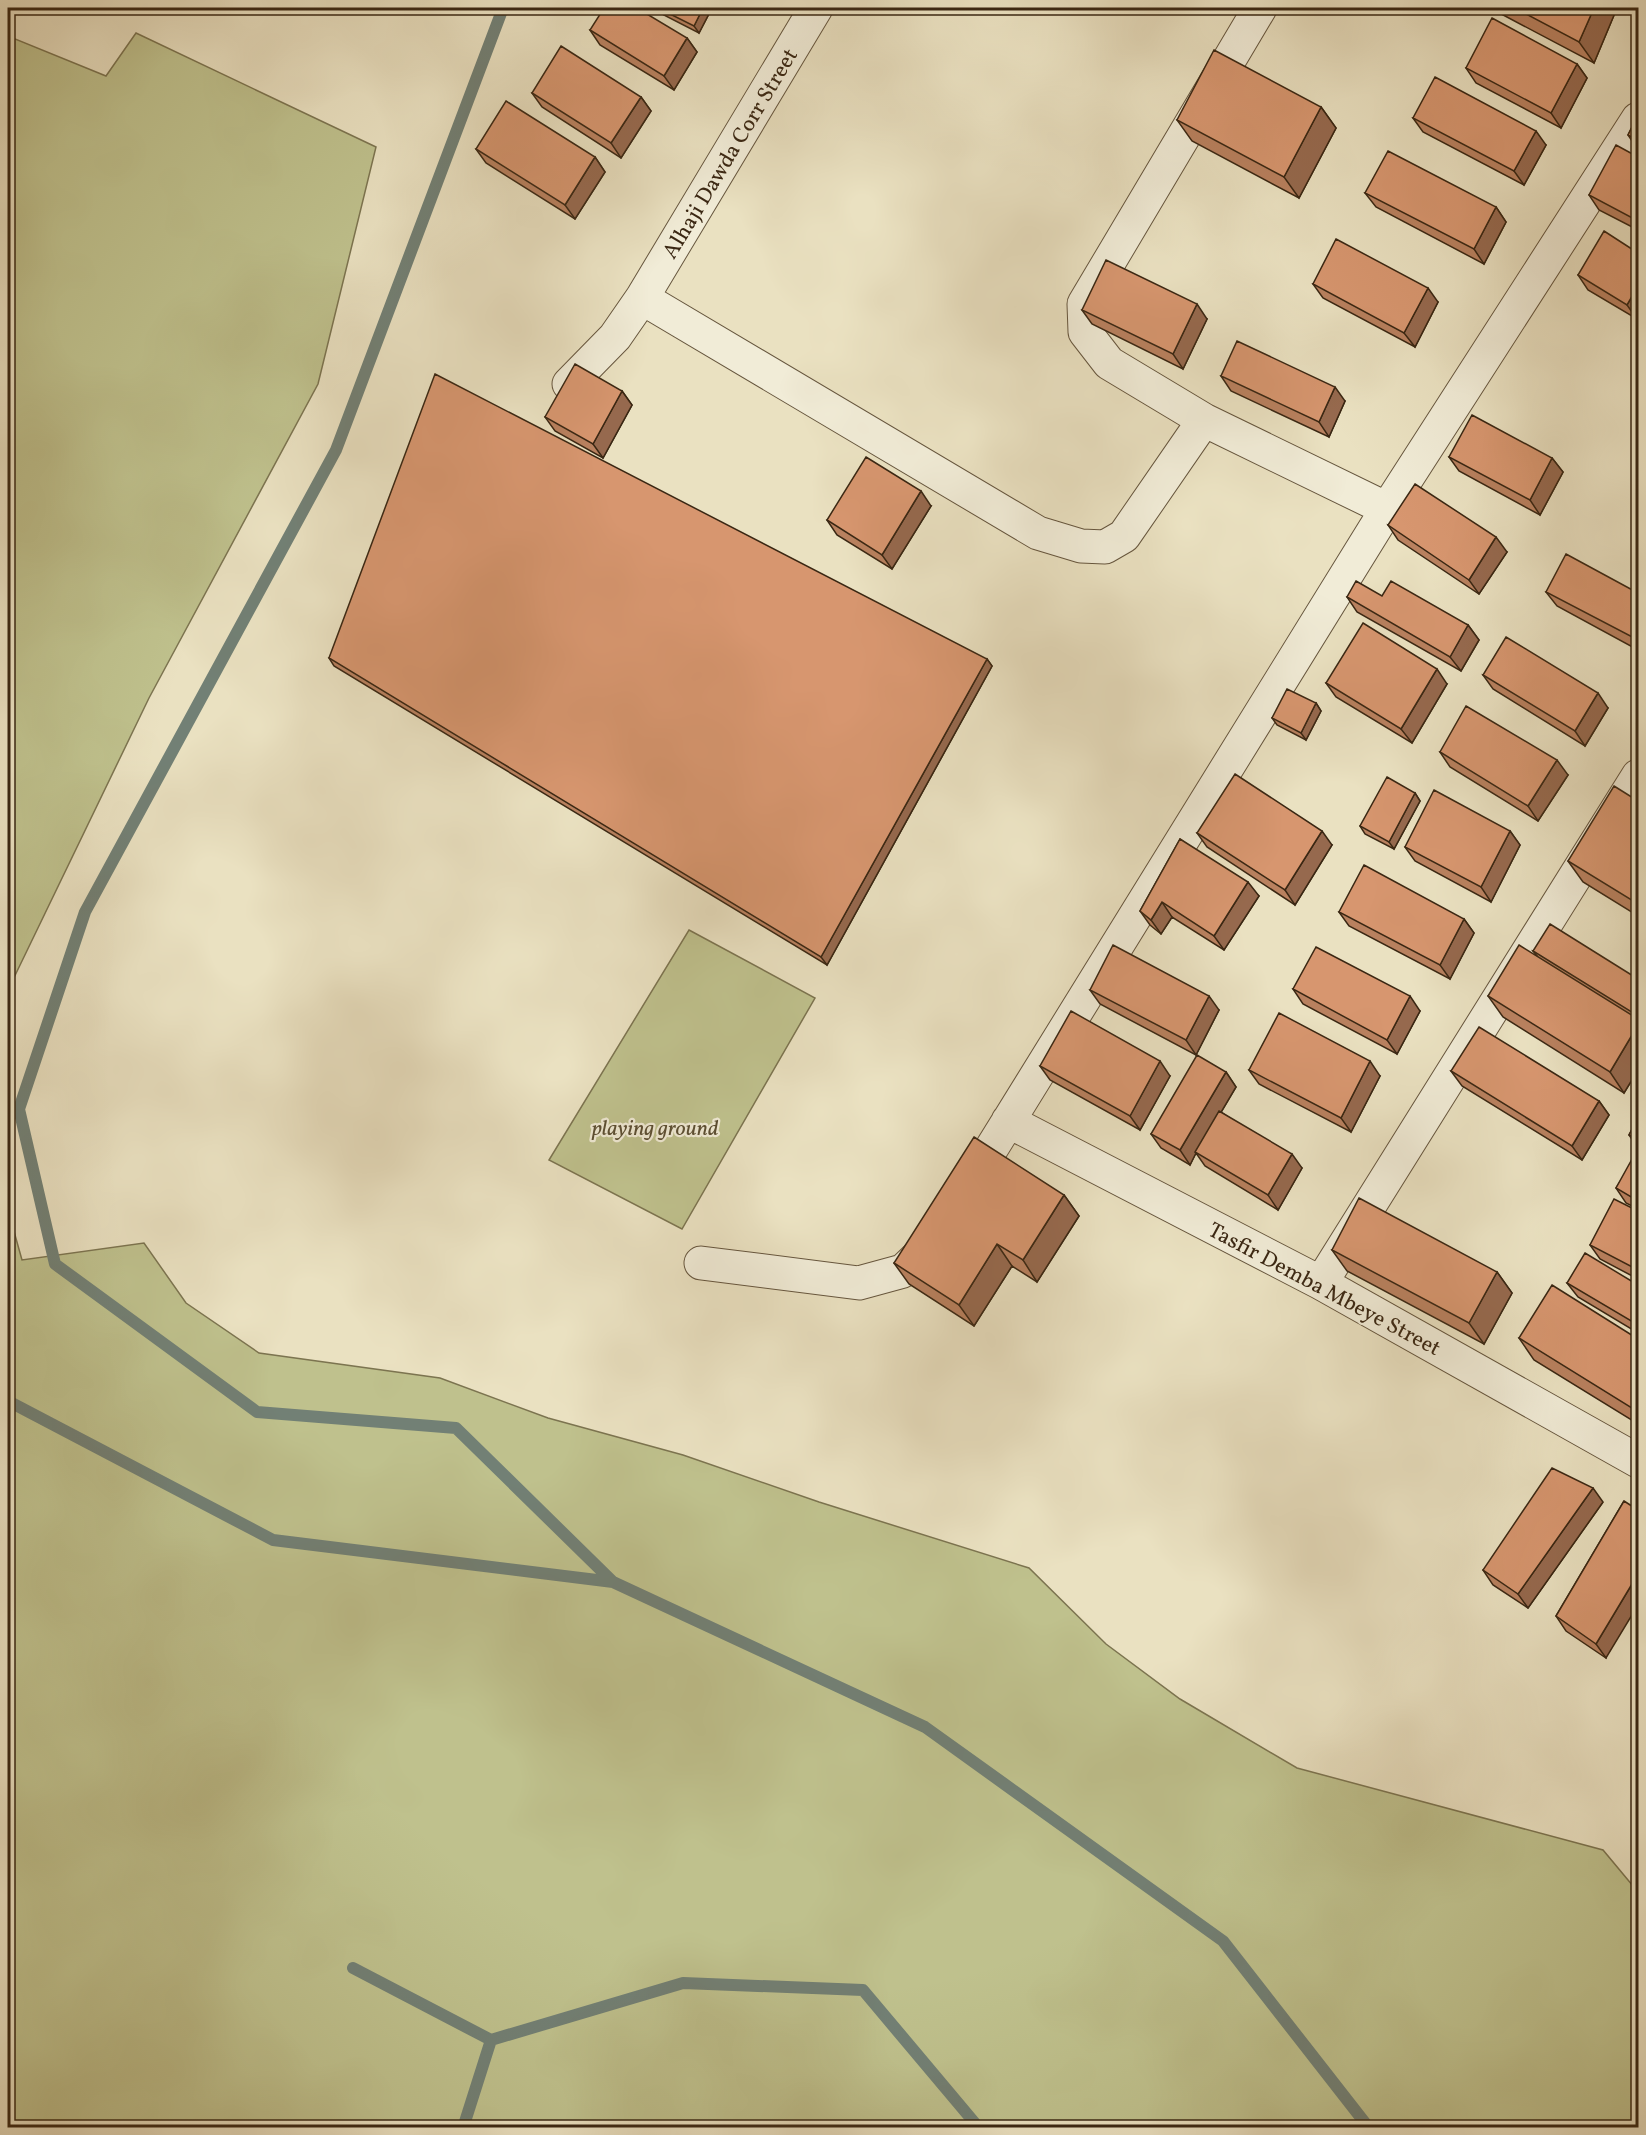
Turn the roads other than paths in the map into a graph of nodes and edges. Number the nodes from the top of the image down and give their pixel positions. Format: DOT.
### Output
graph roads {
  1 [pos="816,8"];
  2 [pos="1260,8"];
  3 [pos="1638,119"];
  4 [pos="642,298"];
  5 [pos="569,384"];
  6 [pos="1204,420"];
  7 [pos="1387,508"];
  8 [pos="1634,791"];
  9 [pos="1008,1121"];
  10 [pos="701,1263"];
  11 [pos="1320,1283"];
  12 [pos="1638,1461"];
  1 -- 4 [label="street, Alhaji Dawda Corr Street"];
  2 -- 6 [label="street"];
  3 -- 7 [label="street"];
  4 -- 5 [label="street, Alhaji Dawda Corr Street"];
  4 -- 6 [label="street"];
  6 -- 7 [label="street"];
  7 -- 9 [label="street"];
  8 -- 11 [label="street"];
  9 -- 10 [label="street"];
  9 -- 11 [label="street, Tasfir Demba Mbeye Street"];
  11 -- 12 [label="street, Tasfir Demba Mbeye Street"];
}
